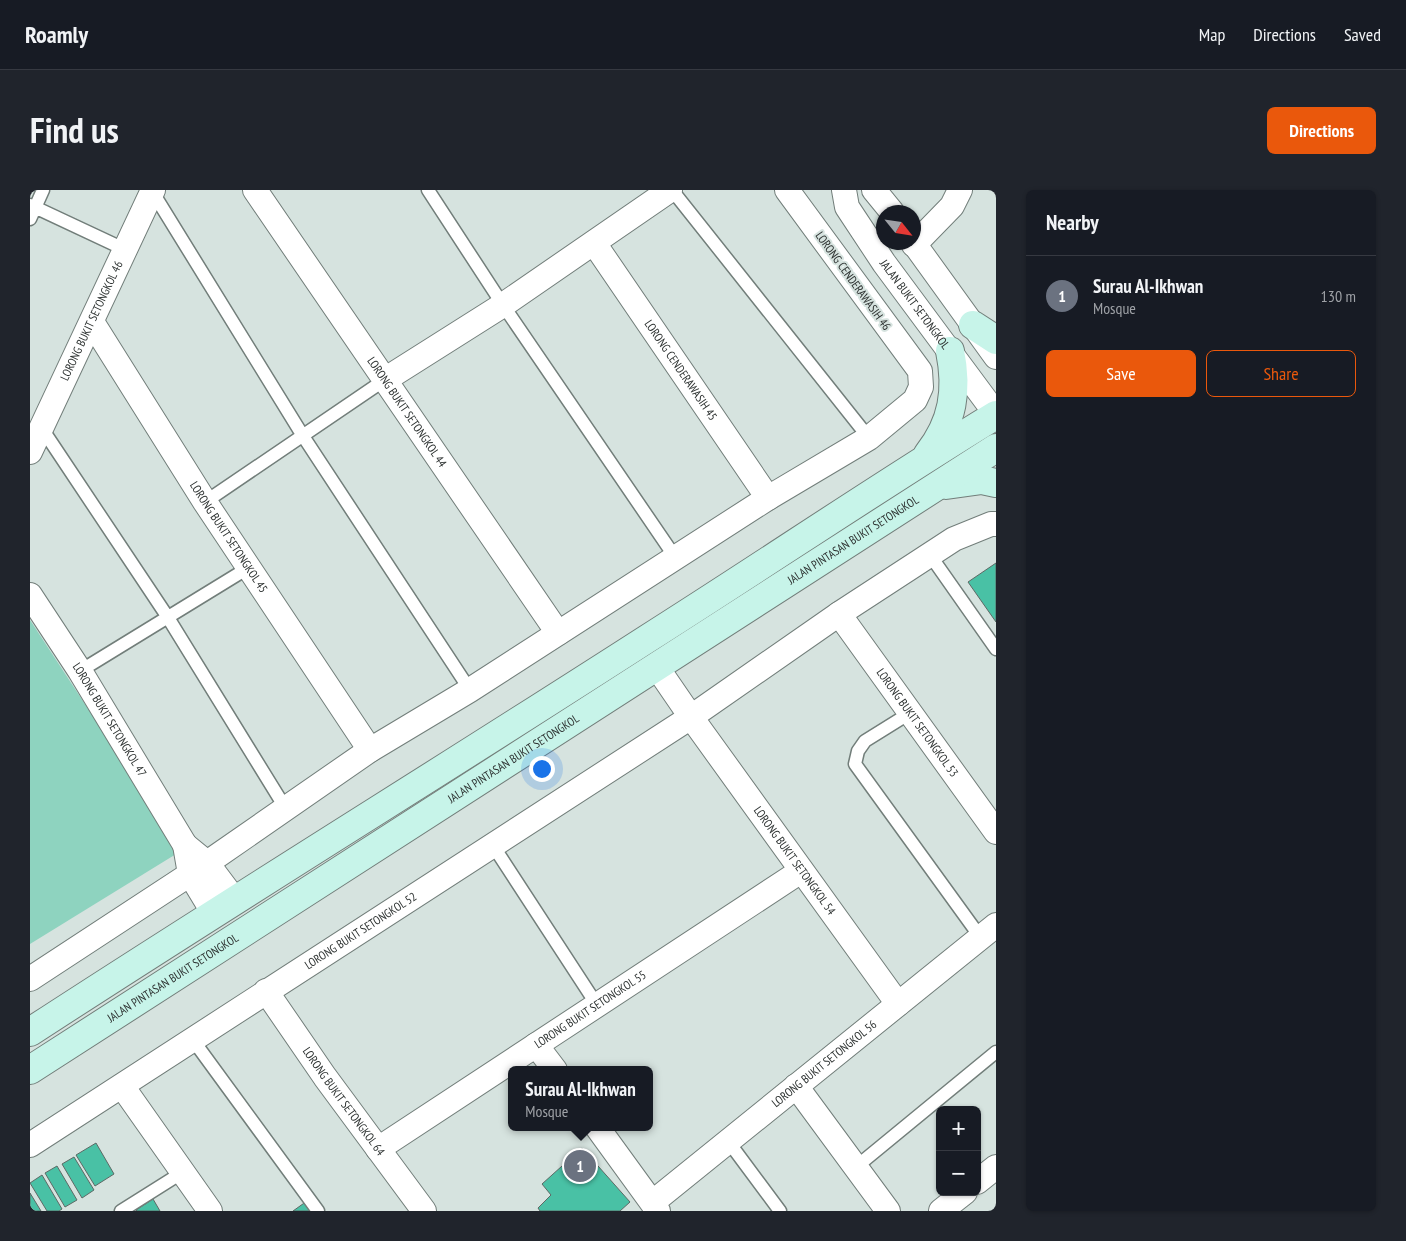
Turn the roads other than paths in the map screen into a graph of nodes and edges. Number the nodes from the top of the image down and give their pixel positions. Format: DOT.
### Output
graph roads {
  1 [pos="43,190"];
  2 [pos="428,190"];
  3 [pos="671,190"];
  4 [pos="786,190"];
  5 [pos="844,190"];
  6 [pos="874,190"];
  7 [pos="978,190"];
  8 [pos="153,191"];
  9 [pos="258,191"];
  10 [pos="956,198"];
  11 [pos="886,205"];
  12 [pos="32,210"];
  13 [pos="921,235"];
  14 [pos="594,243"];
  15 [pos="124,249"];
  16 [pos="917,250"];
  17 [pos="503,305"];
  18 [pos="92,322"];
  19 [pos="973,325"];
  20 [pos="996,340"];
  21 [pos="950,350"];
  22 [pos="996,357"];
  23 [pos="386,379"];
  24 [pos="996,414"];
  25 [pos="41,427"];
  26 [pos="303,436"];
  27 [pos="869,438"];
  28 [pos="996,448"];
  29 [pos="30,452"];
  30 [pos="926,457"];
  31 [pos="996,483"];
  32 [pos="938,487"];
  33 [pos="768,498"];
  34 [pos="205,502"];
  35 [pos="996,524"];
  36 [pos="930,555"];
  37 [pos="676,557"];
  38 [pos="248,568"];
  39 [pos="30,595"];
  40 [pos="838,614"];
  41 [pos="167,616"];
  42 [pos="558,633"];
  43 [pos="996,649"];
  44 [pos="80,671"];
  45 [pos="661,673"];
  46 [pos="470,690"];
  47 [pos="686,710"];
  48 [pos="910,713"];
  49 [pos="370,750"];
  50 [pos="286,809"];
  51 [pos="996,832"];
  52 [pos="492,844"];
  53 [pos="199,869"];
  54 [pos="801,871"];
  55 [pos="224,906"];
  56 [pos="988,931"];
  57 [pos="30,979"];
  58 [pos="266,991"];
  59 [pos="898,1004"];
  60 [pos="597,1005"];
  61 [pos="30,1032"];
  62 [pos="193,1040"];
  63 [pos="536,1045"];
  64 [pos="996,1052"];
  65 [pos="552,1066"];
  66 [pos="30,1070"];
  67 [pos="122,1086"];
  68 [pos="796,1086"];
  69 [pos="600,1131"];
  70 [pos="728,1141"];
  71 [pos="30,1144"];
  72 [pos="378,1149"];
  73 [pos="856,1167"];
  74 [pos="996,1167"];
  75 [pos="183,1172"];
  76 [pos="981,1179"];
  77 [pos="960,1196"];
  78 [pos="655,1206"];
  79 [pos="121,1211"];
  80 [pos="210,1211"];
  81 [pos="318,1211"];
  82 [pos="424,1211"];
  83 [pos="780,1211"];
  84 [pos="888,1211"];
  85 [pos="941,1211"];
  1 -- 12 [label="lane"];
  2 -- 17 [label="lane"];
  3 -- 14 [label="street"];
  3 -- 27 [label="lane"];
  4 -- 27 [label="street, LORONG CENDERAWASIH 46"];
  5 -- 21 [label="street, JALAN BUKIT SETONGKOL"];
  6 -- 11 [label="street"];
  7 -- 10 [label="street"];
  8 -- 15 [label="street, LORONG BUKIT SETONGKOL 46"];
  8 -- 26 [label="lane"];
  9 -- 23 [label="street, LORONG BUKIT SETONGKOL 44"];
  10 -- 13 [label="street"];
  12 -- 15 [label="lane"];
  14 -- 17 [label="street"];
  14 -- 33 [label="street, LORONG CENDERAWASIH 45"];
  15 -- 18 [label="street, LORONG BUKIT SETONGKOL 46"];
  16 -- 19 [label="street"];
  17 -- 23 [label="street"];
  17 -- 37 [label="lane"];
  18 -- 25 [label="street, LORONG BUKIT SETONGKOL 46"];
  18 -- 34 [label="street, LORONG BUKIT SETONGKOL 45"];
  19 -- 20 [label="main road"];
  19 -- 22 [label="street"];
  21 -- 24 [label="street, JALAN BUKIT SETONGKOL"];
  21 -- 30 [label="main road"];
  23 -- 26 [label="lane"];
  23 -- 42 [label="street, LORONG BUKIT SETONGKOL 44"];
  24 -- 30 [label="main road"];
  25 -- 29 [label="street, LORONG BUKIT SETONGKOL 46"];
  25 -- 41 [label="lane"];
  26 -- 34 [label="lane"];
  26 -- 46 [label="lane"];
  27 -- 33 [label="street"];
  28 -- 32 [label="main road, JALAN PINTASAN BUKIT SETONGKOL"];
  30 -- 55 [label="main road"];
  31 -- 32 [label="main road"];
  32 -- 45 [label="main road, JALAN PINTASAN BUKIT SETONGKOL"];
  33 -- 37 [label="street"];
  34 -- 38 [label="street, LORONG BUKIT SETONGKOL 45"];
  35 -- 36 [label="street, LORONG BUKIT SETONGKOL 52"];
  36 -- 40 [label="street, LORONG BUKIT SETONGKOL 52"];
  36 -- 43 [label="lane"];
  37 -- 42 [label="street"];
  38 -- 41 [label="lane"];
  38 -- 49 [label="street, LORONG BUKIT SETONGKOL 45"];
  39 -- 44 [label="street, LORONG BUKIT SETONGKOL 47"];
  40 -- 47 [label="street, LORONG BUKIT SETONGKOL 52"];
  40 -- 48 [label="street, LORONG BUKIT SETONGKOL 53"];
  41 -- 44 [label="lane"];
  41 -- 50 [label="lane"];
  42 -- 46 [label="street"];
  44 -- 53 [label="street, LORONG BUKIT SETONGKOL 47"];
  45 -- 47 [label="street, LORONG BUKIT SETONGKOL 54"];
  45 -- 66 [label="main road, JALAN PINTASAN BUKIT SETONGKOL"];
  46 -- 49 [label="street"];
  47 -- 52 [label="street, LORONG BUKIT SETONGKOL 52"];
  47 -- 54 [label="street, LORONG BUKIT SETONGKOL 54"];
  48 -- 51 [label="street, LORONG BUKIT SETONGKOL 53"];
  48 -- 56 [label="lane"];
  49 -- 50 [label="street"];
  50 -- 53 [label="street"];
  52 -- 58 [label="street, LORONG BUKIT SETONGKOL 52"];
  52 -- 60 [label="lane"];
  53 -- 55 [label="street, LORONG BUKIT SETONGKOL 47"];
  53 -- 57 [label="street"];
  54 -- 59 [label="street, LORONG BUKIT SETONGKOL 54"];
  54 -- 60 [label="street, LORONG BUKIT SETONGKOL 55"];
  55 -- 61 [label="main road"];
  56 -- 59 [label="street, LORONG BUKIT SETONGKOL 56"];
  58 -- 62 [label="street, LORONG BUKIT SETONGKOL 52"];
  58 -- 72 [label="street, LORONG BUKIT SETONGKOL 64"];
  59 -- 68 [label="street, LORONG BUKIT SETONGKOL 56"];
  60 -- 63 [label="street, LORONG BUKIT SETONGKOL 55"];
  62 -- 67 [label="street, LORONG BUKIT SETONGKOL 52"];
  62 -- 81 [label="lane"];
  63 -- 65 [label="street"];
  63 -- 72 [label="street, LORONG BUKIT SETONGKOL 55"];
  64 -- 73 [label="lane"];
  67 -- 71 [label="street, LORONG BUKIT SETONGKOL 52"];
  67 -- 75 [label="street"];
  68 -- 70 [label="street, LORONG BUKIT SETONGKOL 56"];
  68 -- 73 [label="street"];
  69 -- 78 [label="street"];
  70 -- 78 [label="street, LORONG BUKIT SETONGKOL 56"];
  70 -- 83 [label="lane"];
  72 -- 82 [label="street, LORONG BUKIT SETONGKOL 64"];
  73 -- 84 [label="street"];
  74 -- 76 [label="street"];
  75 -- 79 [label="lane"];
  75 -- 80 [label="street"];
  77 -- 85 [label="street"];
}
